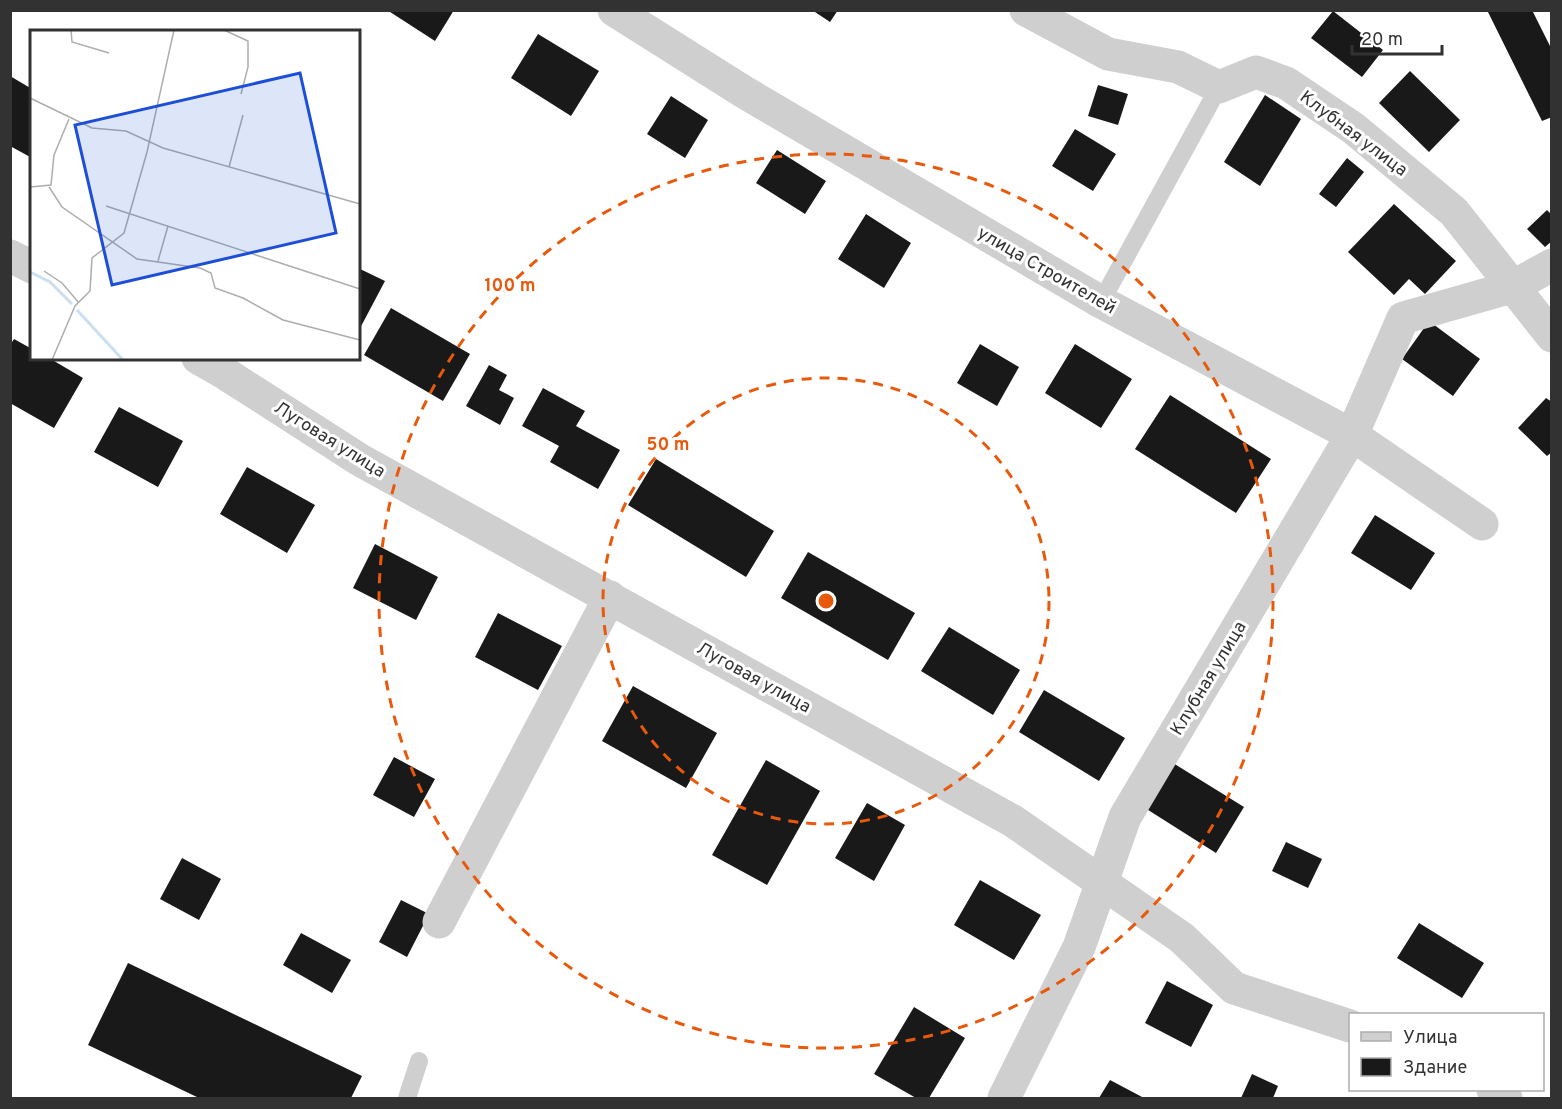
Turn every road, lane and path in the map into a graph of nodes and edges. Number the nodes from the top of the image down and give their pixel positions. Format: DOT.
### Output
graph roads {
  1 [pos="614,10"];
  2 [pos="1026,10"];
  3 [pos="1219,87"];
  4 [pos="10,256"];
  5 [pos="1551,265"];
  6 [pos="30,266"];
  7 [pos="1512,287"];
  8 [pos="1101,302"];
  9 [pos="1551,336"];
  10 [pos="202,360"];
  11 [pos="1352,435"];
  12 [pos="1482,524"];
  13 [pos="610,597"];
  14 [pos="1101,882"];
  15 [pos="439,922"];
  16 [pos="1349,1026"];
  17 [pos="419,1061"];
  18 [pos="407,1098"];
  19 [pos="1004,1098"];
  1 -- 8 [label="street, улица Строителей"];
  2 -- 3 [label="street"];
  3 -- 7 [label="street, Клубная улица"];
  3 -- 8 [label="lane"];
  4 -- 6 [label="street"];
  5 -- 7 [label="street, Клубная улица"];
  7 -- 9 [label="street, Клубная улица"];
  7 -- 11 [label="street, Клубная улица"];
  8 -- 11 [label="street, улица Строителей"];
  10 -- 13 [label="street, Луговая улица"];
  11 -- 12 [label="street, улица Строителей"];
  11 -- 14 [label="street, Клубная улица"];
  13 -- 14 [label="street, Луговая улица"];
  13 -- 15 [label="street"];
  14 -- 16 [label="street"];
  14 -- 19 [label="street"];
  17 -- 18 [label="lane"];
}
